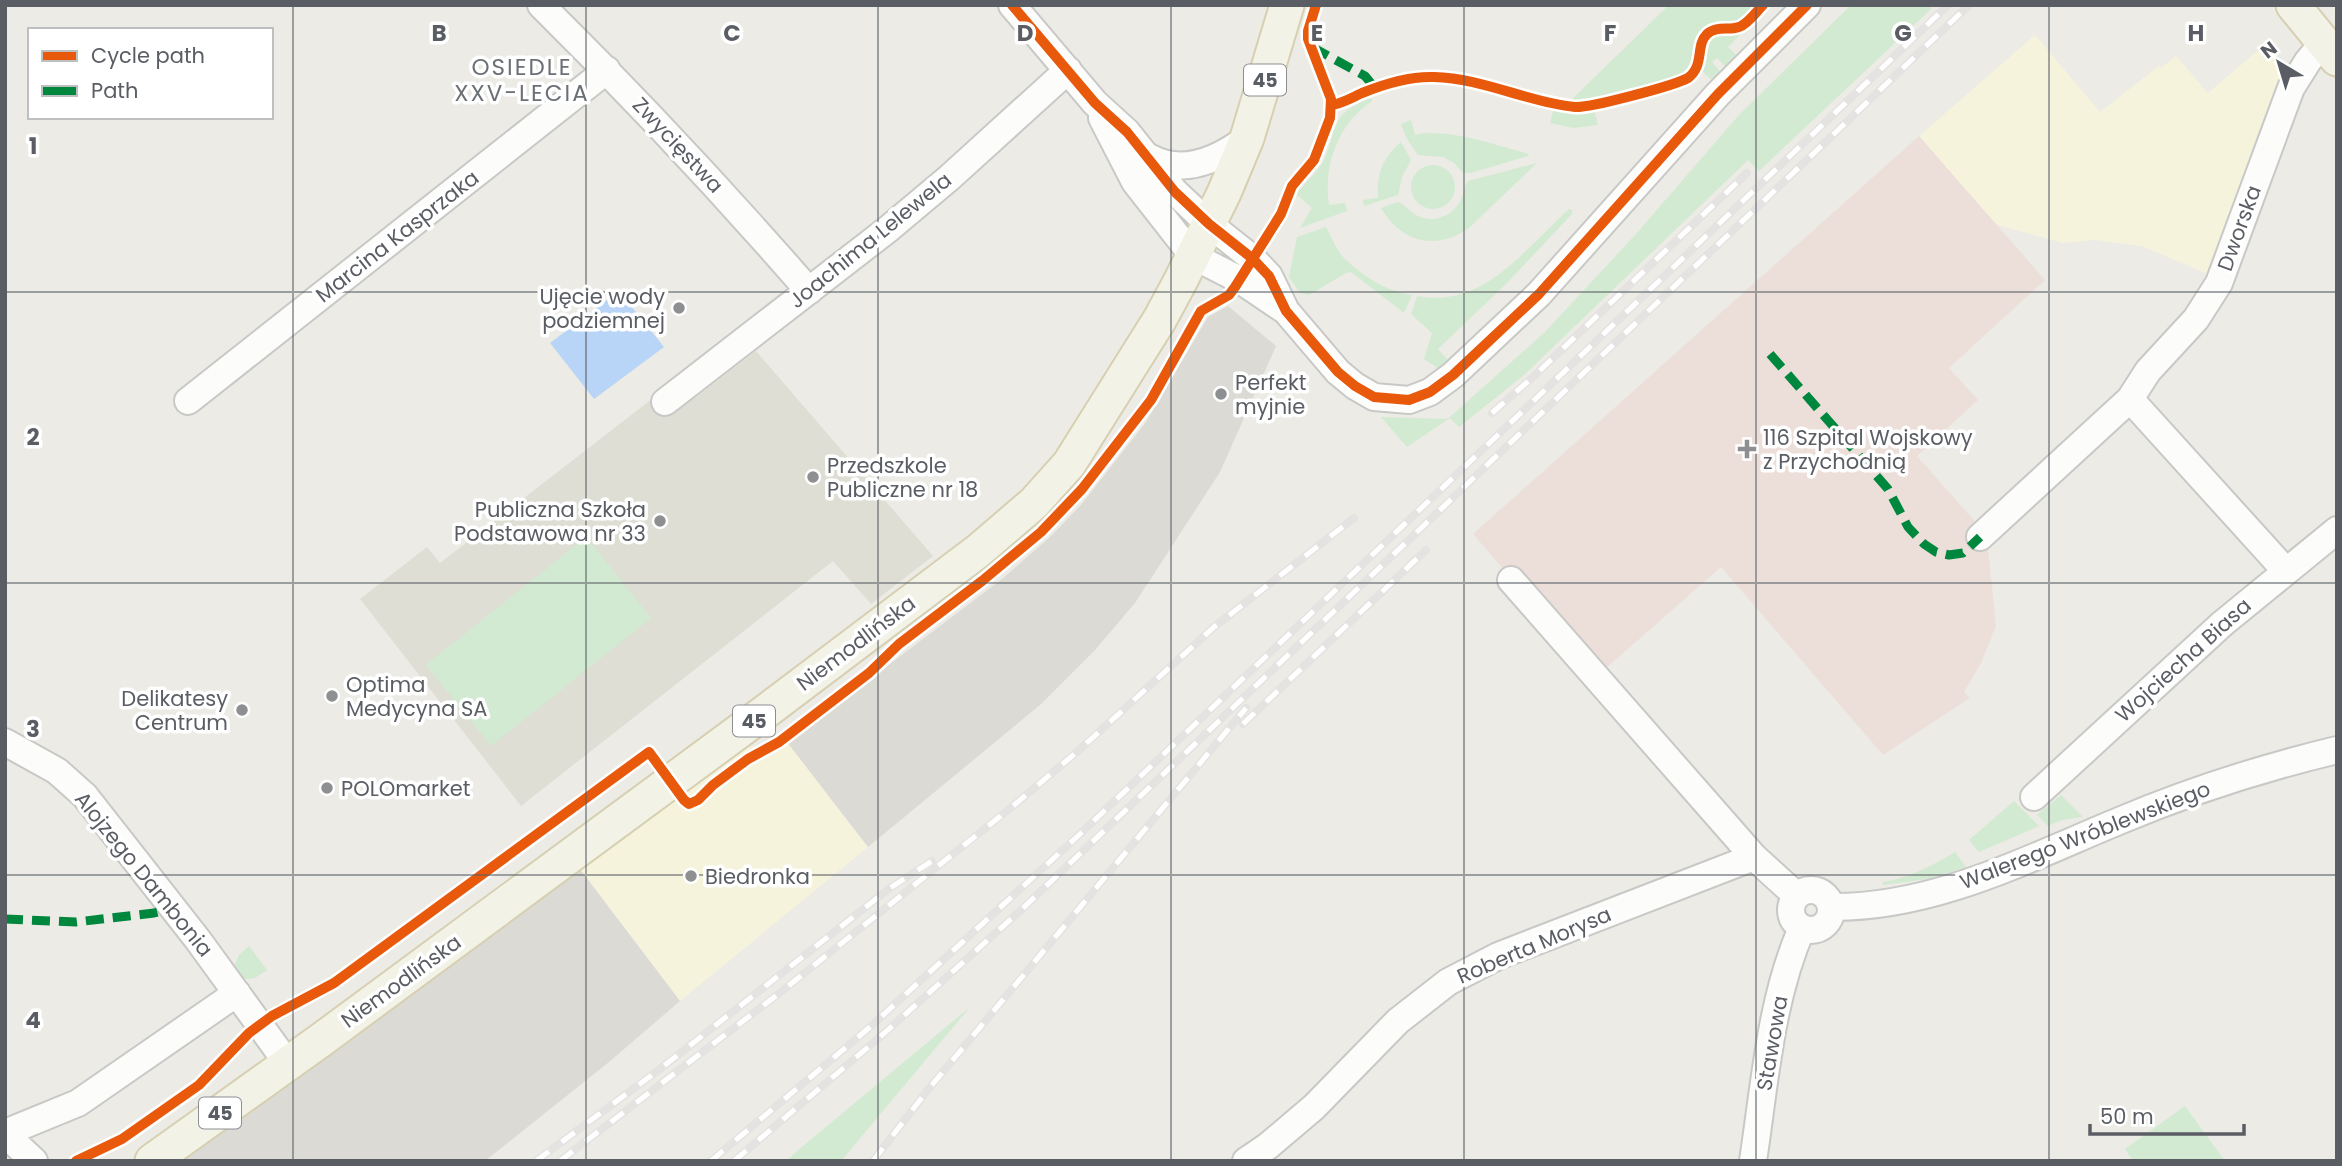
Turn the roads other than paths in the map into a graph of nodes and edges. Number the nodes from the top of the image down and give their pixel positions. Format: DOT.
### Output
graph roads {
  1 [pos="541,5"];
  2 [pos="1012,5"];
  3 [pos="1287,5"];
  4 [pos="1807,5"];
  5 [pos="2293,5"];
  6 [pos="2330,51"];
  7 [pos="1068,70"];
  8 [pos="607,71"];
  9 [pos="1095,103"];
  10 [pos="1247,138"];
  11 [pos="1149,157"];
  12 [pos="1209,224"];
  13 [pos="1193,256"];
  14 [pos="809,291"];
  15 [pos="1286,311"];
  16 [pos="2130,399"];
  17 [pos="188,401"];
  18 [pos="665,402"];
  19 [pos="2337,530"];
  20 [pos="1980,537"];
  21 [pos="2285,570"];
  22 [pos="1511,580"];
  23 [pos="5,742"];
  24 [pos="2337,750"];
  25 [pos="2034,797"];
  26 [pos="1754,857"];
  27 [pos="1797,896"];
  28 [pos="1831,907"];
  29 [pos="1802,928"];
  30 [pos="237,993"];
  31 [pos="288,1064"];
  32 [pos="5,1134"];
  33 [pos="34,1161"];
  34 [pos="152,1161"];
  35 [pos="1246,1161"];
  36 [pos="1753,1161"];
  1 -- 8 [label="street, Zwycięstwa"];
  2 -- 7 [label="street"];
  3 -- 10 [label="main road, Niemodlińska / 45"];
  4 -- 15 [label="street"];
  5 -- 6 [label="main road"];
  6 -- 16 [label="street, Dworska"];
  7 -- 9 [label="street"];
  7 -- 14 [label="street, Joachima Lelewela"];
  8 -- 14 [label="street, Zwycięstwa"];
  8 -- 17 [label="street, Marcina Kasprzaka"];
  9 -- 11 [label="street"];
  9 -- 13 [label="street"];
  10 -- 11 [label="street"];
  10 -- 12 [label="main road, Niemodlińska / 45"];
  11 -- 12 [label="street"];
  12 -- 13 [label="main road, Niemodlińska / 45"];
  12 -- 15 [label="street"];
  13 -- 15 [label="street"];
  13 -- 31 [label="main road, Niemodlińska / 45"];
  14 -- 18 [label="street, Joachima Lelewela"];
  16 -- 20 [label="street, Dworska"];
  16 -- 21 [label="street"];
  19 -- 21 [label="street, Wojciecha Biasa"];
  21 -- 25 [label="street, Wojciecha Biasa"];
  22 -- 26 [label="street"];
  23 -- 30 [label="street, Alojzego Dambonia"];
  24 -- 28 [label="street, Walerego Wróblewskiego"];
  26 -- 27 [label="street"];
  26 -- 35 [label="street, Roberta Morysa"];
  27 -- 28 [label="street"];
  27 -- 29 [label="street"];
  28 -- 29 [label="street"];
  29 -- 36 [label="street, Stawowa"];
  30 -- 31 [label="street, Alojzego Dambonia"];
  30 -- 32 [label="street"];
  31 -- 34 [label="main road, Niemodlińska / 45"];
  32 -- 33 [label="street"];
}
